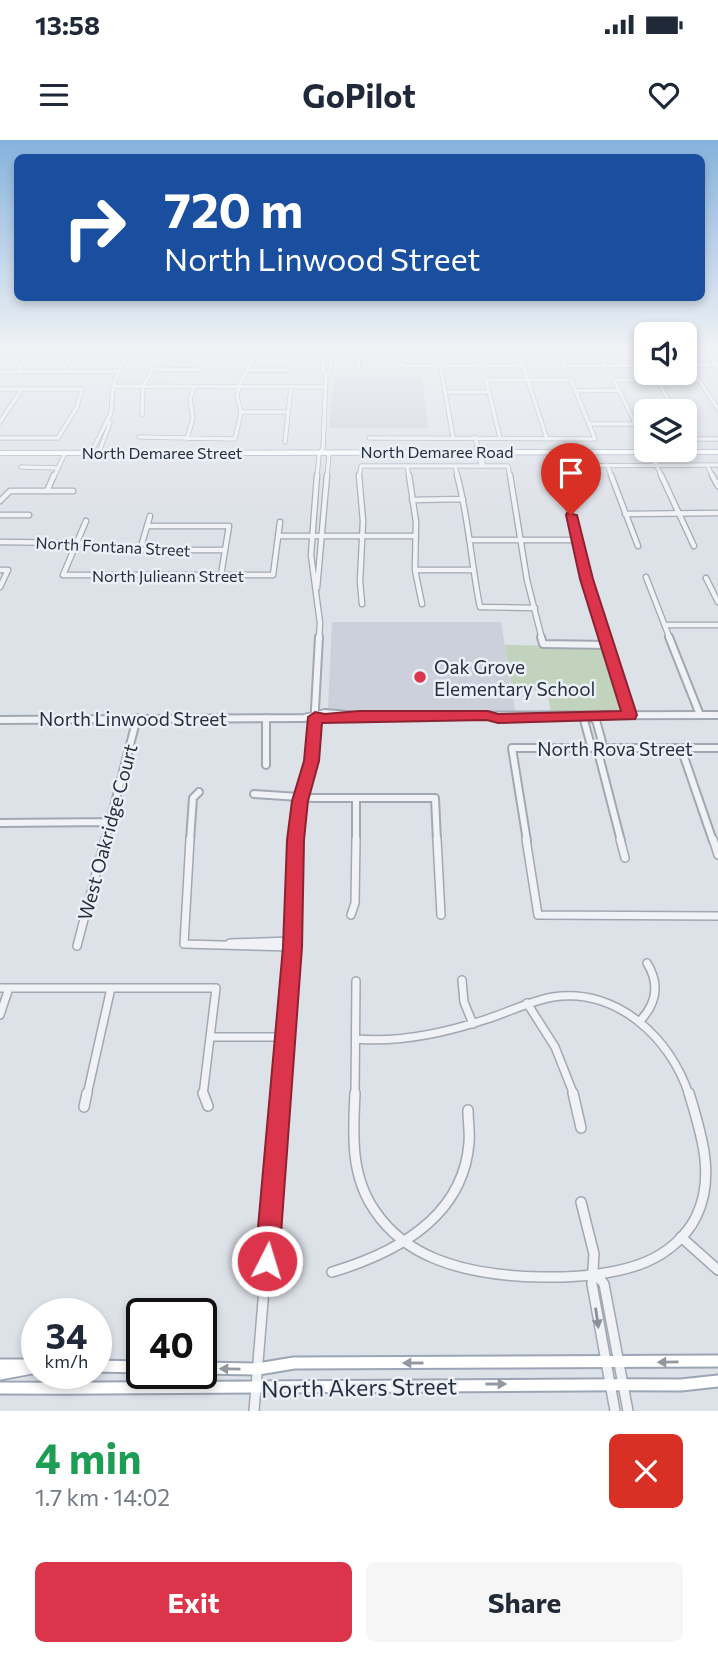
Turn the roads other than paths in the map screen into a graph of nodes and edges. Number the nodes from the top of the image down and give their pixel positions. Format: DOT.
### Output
graph roads {
  1 [pos="10,406"];
  2 [pos="77,406"];
  3 [pos="112,406"];
  4 [pos="142,406"];
  5 [pos="191,406"];
  6 [pos="240,406"];
  7 [pos="288,406"];
  8 [pos="323,406"];
  9 [pos="448,406"];
  10 [pos="492,406"];
  11 [pos="536,406"];
  12 [pos="582,406"];
  13 [pos="626,406"];
  14 [pos="241,412"];
  15 [pos="288,412"];
  16 [pos="142,415"];
  17 [pos="107,420"];
  18 [pos="0,422"];
  19 [pos="589,424"];
  20 [pos="634,424"];
  21 [pos="139,437"];
  22 [pos="453,437"];
  23 [pos="475,437"];
  24 [pos="0,438"];
  25 [pos="369,438"];
  26 [pos="500,438"];
  27 [pos="187,439"];
  28 [pos="547,439"];
  29 [pos="697,439"];
  30 [pos="718,439"];
  31 [pos="285,442"];
  32 [pos="478,450"];
  33 [pos="323,451"];
  34 [pos="634,451"];
  35 [pos="99,452"];
  36 [pos="697,452"];
  37 [pos="718,452"];
  38 [pos="0,453"];
  39 [pos="65,453"];
  40 [pos="91,453"];
  41 [pos="654,462"];
  42 [pos="607,465"];
  43 [pos="656,465"];
  44 [pos="706,465"];
  45 [pos="718,465"];
  46 [pos="407,466"];
  47 [pos="454,466"];
  48 [pos="481,466"];
  49 [pos="21,467"];
  50 [pos="58,468"];
  51 [pos="718,486"];
  52 [pos="47,491"];
  53 [pos="73,491"];
  54 [pos="463,499"];
  55 [pos="412,500"];
  56 [pos="0,501"];
  57 [pos="679,513"];
  58 [pos="718,513"];
  59 [pos="625,514"];
  60 [pos="0,515"];
  61 [pos="29,515"];
  62 [pos="150,516"];
  63 [pos="86,521"];
  64 [pos="280,522"];
  65 [pos="147,526"];
  66 [pos="278,536"];
  67 [pos="312,536"];
  68 [pos="322,536"];
  69 [pos="362,536"];
  70 [pos="416,536"];
  71 [pos="471,540"];
  72 [pos="522,540"];
  73 [pos="579,540"];
  74 [pos="0,542"];
  75 [pos="77,542"];
  76 [pos="638,546"];
  77 [pos="694,546"];
  78 [pos="140,550"];
  79 [pos="225,550"];
  80 [pos="0,570"];
  81 [pos="415,570"];
  82 [pos="472,570"];
  83 [pos="221,575"];
  84 [pos="646,577"];
  85 [pos="706,578"];
  86 [pos="0,587"];
  87 [pos="317,588"];
  88 [pos="718,602"];
  89 [pos="362,604"];
  90 [pos="422,604"];
  91 [pos="535,608"];
  92 [pos="665,625"];
  93 [pos="718,625"];
  94 [pos="608,645"];
  95 [pos="629,715"];
  96 [pos="700,715"];
  97 [pos="718,715"];
  98 [pos="588,716"];
  99 [pos="315,717"];
  100 [pos="136,718"];
  101 [pos="266,718"];
  102 [pos="0,720"];
  103 [pos="587,731"];
  104 [pos="599,731"];
  105 [pos="597,748"];
  106 [pos="681,748"];
  107 [pos="718,748"];
  108 [pos="266,765"];
  109 [pos="199,792"];
  110 [pos="254,794"];
  111 [pos="301,797"];
  112 [pos="356,798"];
  113 [pos="109,822"];
  114 [pos="0,823"];
  115 [pos="718,855"];
  116 [pos="625,858"];
  117 [pos="351,915"];
  118 [pos="441,915"];
  119 [pos="718,916"];
  120 [pos="292,944"];
  121 [pos="77,946"];
  122 [pos="647,963"];
  123 [pos="462,980"];
  124 [pos="356,981"];
  125 [pos="4,988"];
  126 [pos="111,988"];
  127 [pos="527,1003"];
  128 [pos="0,1015"];
  129 [pos="640,1021"];
  130 [pos="473,1024"];
  131 [pos="210,1037"];
  132 [pos="285,1037"];
  133 [pos="356,1039"];
  134 [pos="208,1106"];
  135 [pos="84,1107"];
  136 [pos="468,1110"];
  137 [pos="581,1128"];
  138 [pos="581,1202"];
  139 [pos="681,1237"];
  140 [pos="407,1243"];
  141 [pos="718,1270"];
  142 [pos="332,1272"];
  143 [pos="596,1274"];
  144 [pos="718,1361"];
  145 [pos="604,1363"];
  146 [pos="618,1363"];
  147 [pos="0,1365"];
  148 [pos="21,1366"];
  149 [pos="217,1368"];
  150 [pos="21,1369"];
  151 [pos="258,1369"];
  152 [pos="0,1374"];
  153 [pos="718,1381"];
  154 [pos="616,1384"];
  155 [pos="0,1388"];
  156 [pos="256,1389"];
  157 [pos="254,1411"];
  158 [pos="615,1411"];
  159 [pos="628,1411"];
  1 -- 18 [label="street"];
  2 -- 24 [label="street"];
  3 -- 17 [label="street"];
  4 -- 16 [label="street"];
  5 -- 27 [label="street"];
  6 -- 14 [label="street"];
  7 -- 15 [label="street"];
  8 -- 33 [label="street"];
  9 -- 22 [label="street"];
  10 -- 26 [label="street"];
  11 -- 28 [label="street"];
  12 -- 19 [label="street"];
  13 -- 20 [label="street"];
  14 -- 15 [label="street"];
  14 -- 27 [label="street"];
  15 -- 31 [label="street"];
  17 -- 35 [label="street"];
  17 -- 40 [label="street"];
  19 -- 20 [label="street"];
  19 -- 28 [label="street"];
  21 -- 27 [label="street"];
  22 -- 23 [label="street"];
  22 -- 25 [label="street"];
  23 -- 26 [label="street"];
  23 -- 32 [label="street"];
  26 -- 28 [label="street"];
  29 -- 30 [label="street"];
  32 -- 33 [label="main road, North Demaree Road"];
  32 -- 34 [label="main road, North Demaree Road"];
  32 -- 48 [label="street"];
  33 -- 35 [label="main road, North Demaree Street"];
  33 -- 67 [label="street"];
  33 -- 68 [label="street"];
  35 -- 40 [label="main road, North Demaree Street"];
  36 -- 37 [label="main road, North Demaree Road"];
  38 -- 39 [label="main road, North Demaree Street"];
  39 -- 40 [label="main road, North Demaree Street"];
  39 -- 50 [label="street"];
  41 -- 43 [label="street"];
  42 -- 43 [label="street"];
  42 -- 59 [label="street"];
  42 -- 73 [label="street"];
  43 -- 44 [label="street"];
  43 -- 57 [label="street"];
  44 -- 45 [label="street"];
  44 -- 51 [label="street"];
  46 -- 47 [label="street"];
  46 -- 55 [label="street"];
  46 -- 69 [label="street"];
  47 -- 48 [label="street"];
  47 -- 54 [label="street"];
  48 -- 72 [label="street"];
  49 -- 50 [label="street"];
  50 -- 52 [label="street"];
  52 -- 53 [label="street"];
  52 -- 56 [label="street"];
  54 -- 55 [label="street"];
  54 -- 71 [label="street"];
  55 -- 70 [label="street"];
  57 -- 58 [label="street"];
  57 -- 59 [label="street"];
  57 -- 77 [label="street"];
  59 -- 76 [label="street"];
  60 -- 61 [label="street"];
  62 -- 65 [label="street"];
  63 -- 75 [label="street"];
  64 -- 66 [label="street"];
  65 -- 78 [label="street"];
  65 -- 79 [label="street"];
  66 -- 67 [label="street"];
  66 -- 83 [label="street, North Julieann Street"];
  67 -- 68 [label="street"];
  67 -- 87 [label="street"];
  68 -- 69 [label="street"];
  68 -- 87 [label="street"];
  69 -- 70 [label="street"];
  69 -- 89 [label="street"];
  70 -- 81 [label="street"];
  71 -- 72 [label="street"];
  71 -- 82 [label="street"];
  72 -- 73 [label="street"];
  72 -- 91 [label="street"];
  73 -- 94 [label="street"];
  74 -- 75 [label="street, North Fontana Street"];
  75 -- 78 [label="street, North Fontana Street"];
  75 -- 83 [label="street, North Julieann Street"];
  78 -- 79 [label="street, North Fontana Street"];
  79 -- 83 [label="street"];
  80 -- 86 [label="street"];
  81 -- 82 [label="street"];
  81 -- 90 [label="street"];
  82 -- 91 [label="street"];
  84 -- 92 [label="street"];
  85 -- 88 [label="street"];
  87 -- 99 [label="street"];
  91 -- 94 [label="street"];
  92 -- 93 [label="street"];
  92 -- 96 [label="street"];
  94 -- 95 [label="street"];
  95 -- 96 [label="street, North Linwood Street"];
  95 -- 98 [label="street, North Linwood Street"];
  96 -- 97 [label="street, North Linwood Street"];
  98 -- 99 [label="street, North Linwood Street"];
  98 -- 103 [label="street"];
  98 -- 104 [label="street"];
  99 -- 101 [label="street, North Linwood Street"];
  99 -- 111 [label="street"];
  100 -- 101 [label="street, North Linwood Street"];
  100 -- 102 [label="street, North Linwood Street"];
  100 -- 113 [label="street, West Oakridge Court"];
  101 -- 108 [label="street"];
  103 -- 104 [label="street"];
  103 -- 105 [label="street"];
  104 -- 105 [label="street"];
  105 -- 106 [label="street, North Rova Street"];
  105 -- 116 [label="street"];
  105 -- 119 [label="street, North Rova Street"];
  106 -- 107 [label="street, North Rova Street"];
  106 -- 115 [label="street"];
  109 -- 120 [label="street"];
  110 -- 111 [label="street"];
  111 -- 112 [label="street"];
  111 -- 120 [label="street"];
  112 -- 117 [label="street"];
  112 -- 118 [label="street"];
  113 -- 114 [label="street"];
  113 -- 121 [label="street, West Oakridge Court"];
  120 -- 132 [label="street"];
  122 -- 129 [label="street"];
  123 -- 130 [label="street"];
  124 -- 133 [label="street"];
  125 -- 126 [label="street"];
  125 -- 128 [label="street"];
  126 -- 131 [label="street"];
  126 -- 135 [label="street"];
  127 -- 129 [label="street"];
  127 -- 130 [label="street"];
  127 -- 137 [label="street"];
  129 -- 139 [label="street"];
  130 -- 133 [label="street"];
  131 -- 132 [label="street"];
  131 -- 134 [label="street"];
  132 -- 151 [label="street"];
  133 -- 140 [label="street"];
  136 -- 140 [label="street"];
  138 -- 143 [label="street"];
  139 -- 141 [label="street"];
  139 -- 143 [label="street"];
  140 -- 142 [label="street"];
  140 -- 143 [label="street"];
  143 -- 145 [label="street, one-way"];
  143 -- 146 [label="street"];
  144 -- 146 [label="main road, North Akers Street, one-way"];
  145 -- 146 [label="main road, North Akers Street"];
  145 -- 151 [label="main road, North Akers Street, one-way"];
  145 -- 154 [label="street"];
  146 -- 154 [label="street"];
  147 -- 148 [label="main road"];
  151 -- 149 [label="main road, North Akers Street, one-way"];
  150 -- 152 [label="main road"];
  151 -- 156 [label="street"];
  153 -- 154 [label="main road, North Akers Street"];
  156 -- 154 [label="main road, North Akers Street, one-way"];
  154 -- 158 [label="street"];
  154 -- 159 [label="street"];
  155 -- 156 [label="main road, North Akers Street"];
  156 -- 157 [label="street"];
}
